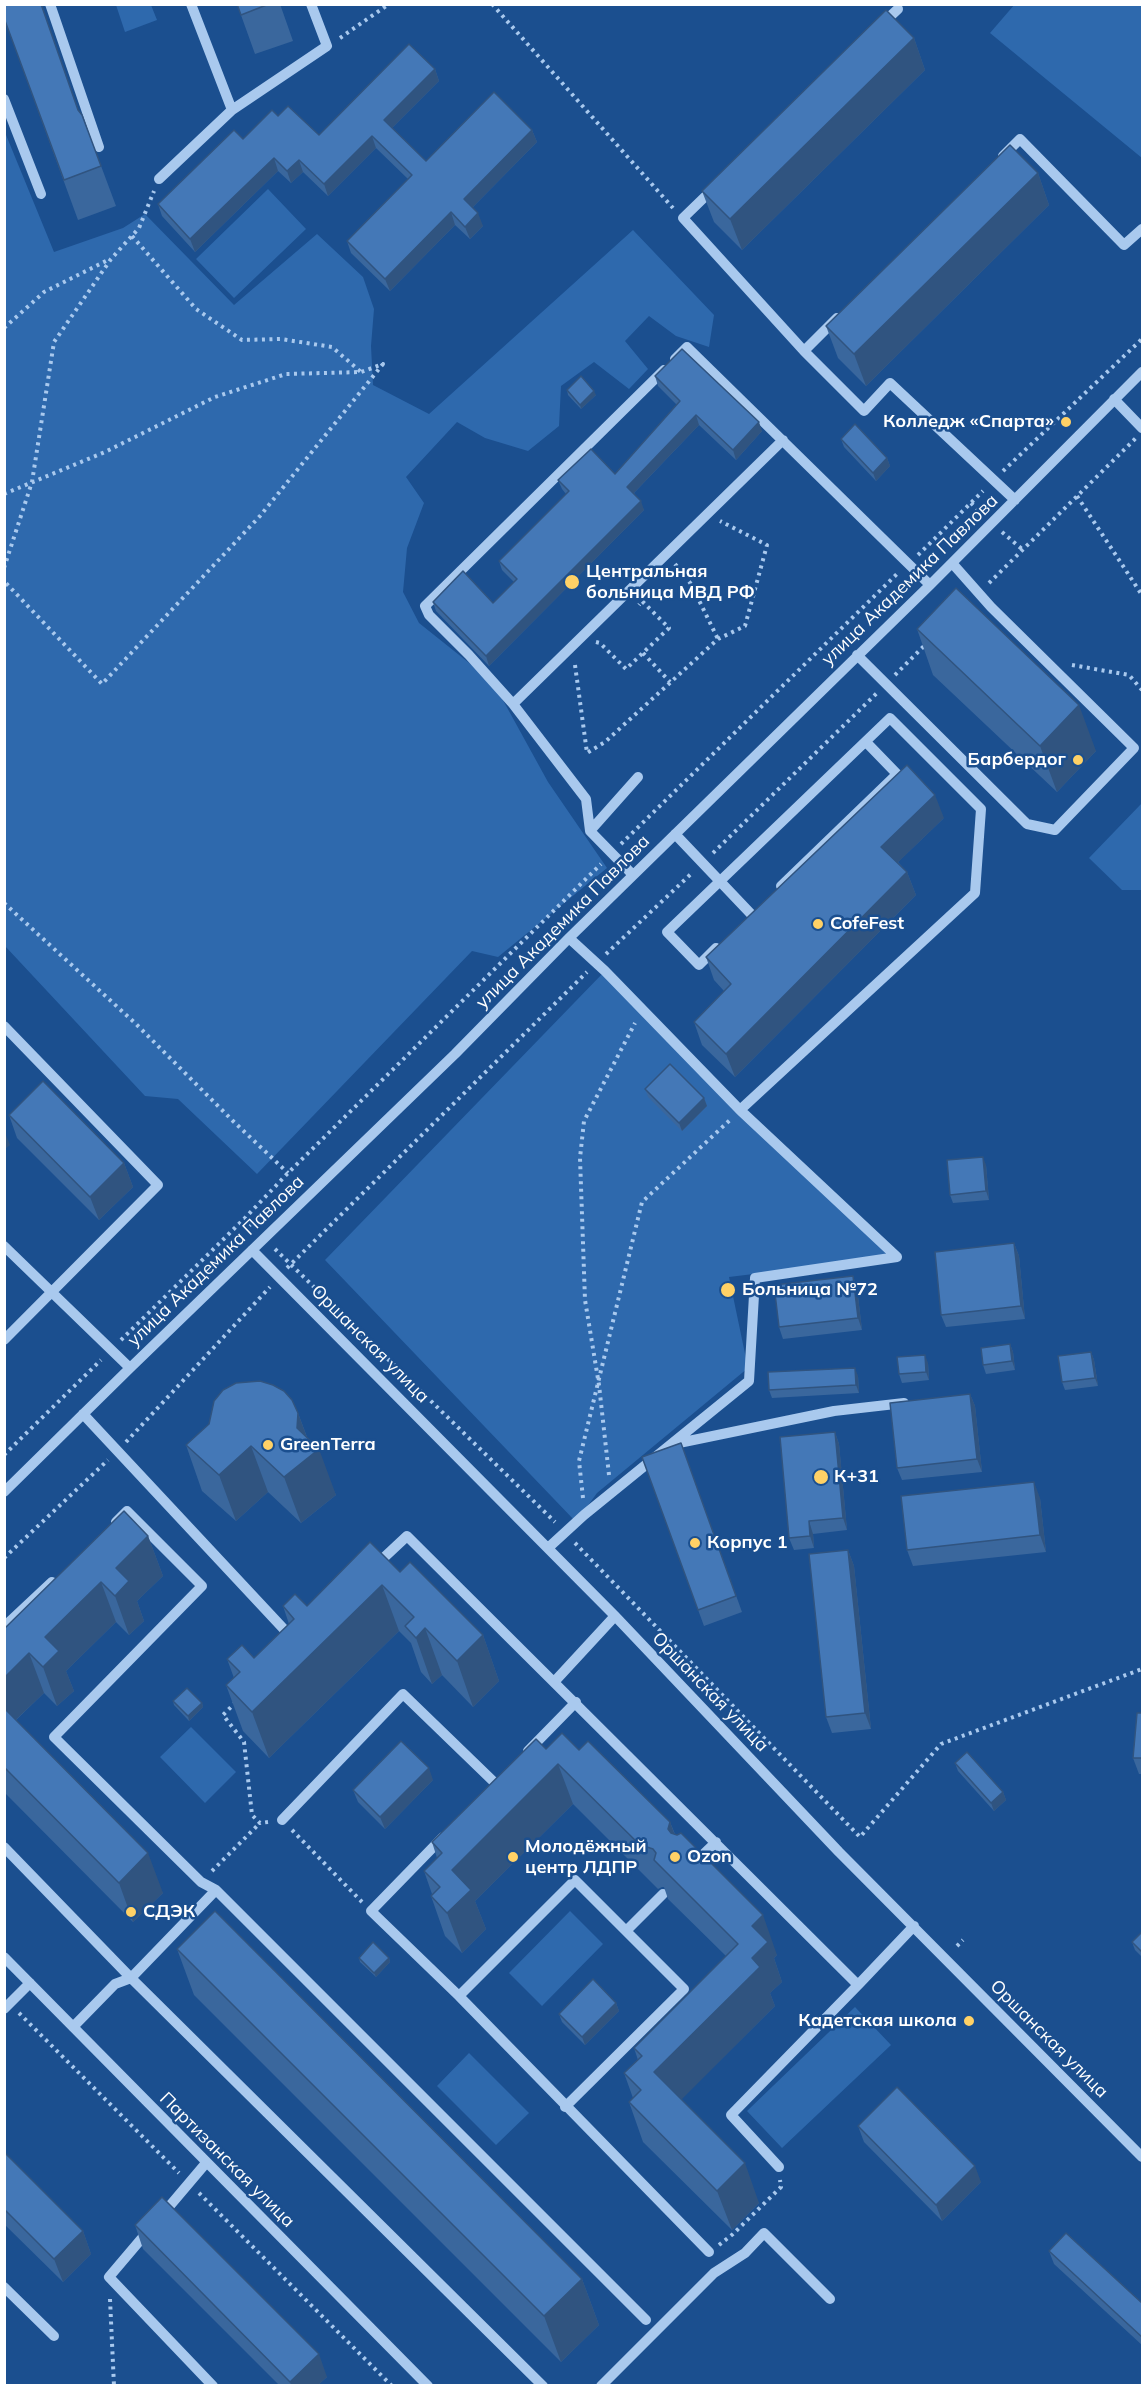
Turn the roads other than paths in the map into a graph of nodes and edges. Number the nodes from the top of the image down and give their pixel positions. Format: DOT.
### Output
graph roads {
  1 [pos="50,4"];
  2 [pos="191,4"];
  3 [pos="311,4"];
  4 [pos="898,9"];
  5 [pos="872,34"];
  6 [pos="4,99"];
  7 [pos="232,110"];
  8 [pos="99,147"];
  9 [pos="995,164"];
  10 [pos="726,177"];
  11 [pos="159,179"];
  12 [pos="41,194"];
  13 [pos="1143,229"];
  14 [pos="846,310"];
  15 [pos="804,351"];
  16 [pos="1143,372"];
  17 [pos="1114,399"];
  18 [pos="1143,430"];
  19 [pos="783,440"];
  20 [pos="1015,500"];
  21 [pos="952,563"];
  22 [pos="930,585"];
  23 [pos="857,655"];
  24 [pos="513,704"];
  25 [pos="866,742"];
  26 [pos="638,777"];
  27 [pos="590,831"];
  28 [pos="675,834"];
  29 [pos="633,875"];
  30 [pos="719,882"];
  31 [pos="768,898"];
  32 [pos="760,906"];
  33 [pos="569,938"];
  34 [pos="721,943"];
  35 [pos="4,1026"];
  36 [pos="740,1110"];
  37 [pos="4,1246"];
  38 [pos="252,1250"];
  39 [pos="53,1293"];
  40 [pos="4,1340"];
  41 [pos="130,1368"];
  42 [pos="913,1402"];
  43 [pos="83,1414"];
  44 [pos="671,1445"];
  45 [pos="4,1492"];
  46 [pos="111,1527"];
  47 [pos="548,1548"];
  48 [pos="62,1573"];
  49 [pos="364,1577"];
  50 [pos="615,1616"];
  51 [pos="4,1628"];
  52 [pos="296,1642"];
  53 [pos="555,1681"];
  54 [pos="576,1702"];
  55 [pos="520,1759"];
  56 [pos="496,1783"];
  57 [pos="282,1820"];
  58 [pos="451,1829"];
  59 [pos="716,1842"];
  60 [pos="4,1847"];
  61 [pos="690,1867"];
  62 [pos="216,1890"];
  63 [pos="663,1894"];
  64 [pos="914,1926"];
  65 [pos="626,1931"];
  66 [pos="4,1957"];
  67 [pos="131,1978"];
  68 [pos="30,1983"];
  69 [pos="858,1985"];
  70 [pos="459,1996"];
  71 [pos="4,2009"];
  72 [pos="72,2027"];
  73 [pos="566,2107"];
  74 [pos="1143,2157"];
  75 [pos="206,2163"];
  76 [pos="779,2167"];
  77 [pos="709,2252"];
  78 [pos="4,2287"];
  79 [pos="830,2299"];
  80 [pos="646,2320"];
  81 [pos="54,2336"];
  82 [pos="213,2385"];
  83 [pos="428,2385"];
  84 [pos="543,2385"];
  85 [pos="601,2385"];
  1 -- 8 [label="street"];
  2 -- 7 [label="street"];
  3 -- 7 [label="street"];
  4 -- 5 [label="street"];
  6 -- 12 [label="street"];
  7 -- 11 [label="street"];
  9 -- 13 [label="street"];
  10 -- 15 [label="street"];
  14 -- 15 [label="street"];
  15 -- 20 [label="street"];
  16 -- 17 [label="street, улица Академика Павлова"];
  17 -- 18 [label="street"];
  17 -- 20 [label="street, улица Академика Павлова"];
  19 -- 22 [label="street"];
  19 -- 24 [label="street"];
  19 -- 24 [label="street"];
  20 -- 21 [label="street, улица Академика Павлова"];
  21 -- 22 [label="street, улица Академика Павлова"];
  21 -- 23 [label="street"];
  22 -- 23 [label="street, улица Академика Павлова"];
  23 -- 28 [label="street, улица Академика Павлова"];
  24 -- 27 [label="street"];
  25 -- 30 [label="street"];
  25 -- 31 [label="street"];
  25 -- 36 [label="street"];
  26 -- 27 [label="street"];
  27 -- 29 [label="street"];
  28 -- 29 [label="street, улица Академика Павлова"];
  28 -- 30 [label="street"];
  29 -- 33 [label="street, улица Академика Павлова"];
  30 -- 32 [label="street"];
  30 -- 34 [label="street"];
  33 -- 36 [label="street"];
  33 -- 38 [label="street, улица Академика Павлова"];
  35 -- 39 [label="street"];
  36 -- 44 [label="street"];
  37 -- 39 [label="street"];
  38 -- 41 [label="street, улица Академика Павлова"];
  38 -- 47 [label="street, Оршанская улица"];
  39 -- 40 [label="street"];
  39 -- 41 [label="street"];
  41 -- 43 [label="street, улица Академика Павлова"];
  42 -- 44 [label="street"];
  43 -- 45 [label="street, улица Академика Павлова"];
  43 -- 52 [label="street"];
  44 -- 47 [label="street"];
  46 -- 62 [label="street"];
  47 -- 50 [label="street, Оршанская улица"];
  48 -- 51 [label="street"];
  49 -- 53 [label="street"];
  50 -- 53 [label="street"];
  50 -- 64 [label="street, Оршанская улица"];
  53 -- 54 [label="street"];
  54 -- 55 [label="street"];
  54 -- 59 [label="street"];
  56 -- 57 [label="street"];
  58 -- 70 [label="street"];
  59 -- 61 [label="street"];
  59 -- 69 [label="street"];
  60 -- 67 [label="street"];
  62 -- 67 [label="street"];
  62 -- 80 [label="street"];
  63 -- 65 [label="street"];
  64 -- 69 [label="street"];
  64 -- 74 [label="street, Оршанская улица"];
  65 -- 70 [label="street"];
  65 -- 73 [label="street"];
  66 -- 68 [label="street, Партизанская улица"];
  67 -- 72 [label="street"];
  67 -- 84 [label="street"];
  68 -- 71 [label="street"];
  68 -- 72 [label="street, Партизанская улица"];
  69 -- 76 [label="street"];
  70 -- 73 [label="street"];
  72 -- 75 [label="street, Партизанская улица"];
  73 -- 77 [label="street"];
  75 -- 82 [label="street"];
  75 -- 83 [label="street, Партизанская улица"];
  78 -- 81 [label="street"];
  79 -- 85 [label="street"];
}
